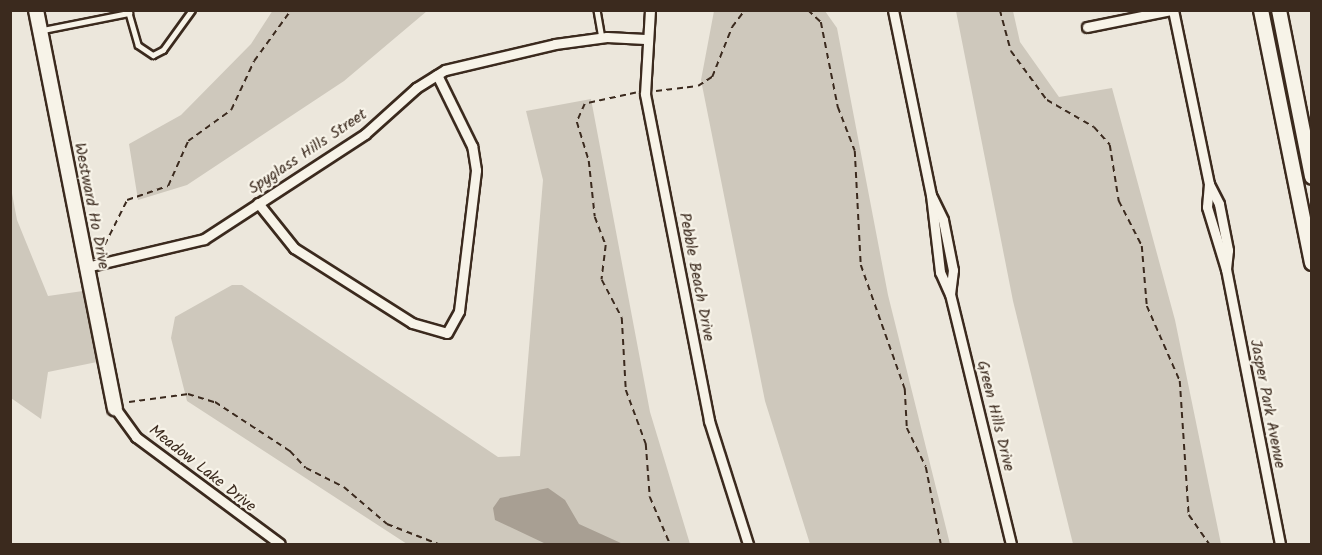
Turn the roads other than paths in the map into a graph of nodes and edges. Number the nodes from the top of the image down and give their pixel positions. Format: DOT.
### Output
graph roads {
  1 [pos="36,10"];
  2 [pos="192,10"];
  3 [pos="597,10"];
  4 [pos="650,10"];
  5 [pos="893,10"];
  6 [pos="1172,10"];
  7 [pos="1261,10"];
  8 [pos="1279,10"];
  9 [pos="129,12"];
  10 [pos="1087,27"];
  11 [pos="40,31"];
  12 [pos="602,37"];
  13 [pos="645,39"];
  14 [pos="437,75"];
  15 [pos="1311,177"];
  16 [pos="258,203"];
  17 [pos="1311,263"];
  18 [pos="91,266"];
  19 [pos="115,408"];
  20 [pos="280,544"];
  21 [pos="748,544"];
  22 [pos="1011,544"];
  23 [pos="1280,544"];
  1 -- 11 [label="street, Westward Ho Drive"];
  2 -- 9 [label="lane"];
  3 -- 12 [label="lane"];
  4 -- 13 [label="street, Pebble Beach Drive"];
  5 -- 22 [label="street, Green Hills Drive"];
  6 -- 10 [label="street"];
  6 -- 23 [label="street, Jasper Park Avenue"];
  7 -- 17 [label="street"];
  8 -- 15 [label="street"];
  9 -- 11 [label="lane"];
  11 -- 18 [label="street, Westward Ho Drive"];
  12 -- 13 [label="street, Spyglass Hills Street"];
  12 -- 14 [label="street, Spyglass Hills Street"];
  13 -- 21 [label="street, Pebble Beach Drive"];
  14 -- 16 [label="street, Spyglass Hills Street"];
  14 -- 16 [label="street"];
  16 -- 18 [label="street, Spyglass Hills Street"];
  18 -- 19 [label="street, Westward Ho Drive"];
  19 -- 20 [label="street, Meadow Lake Drive"];
}
